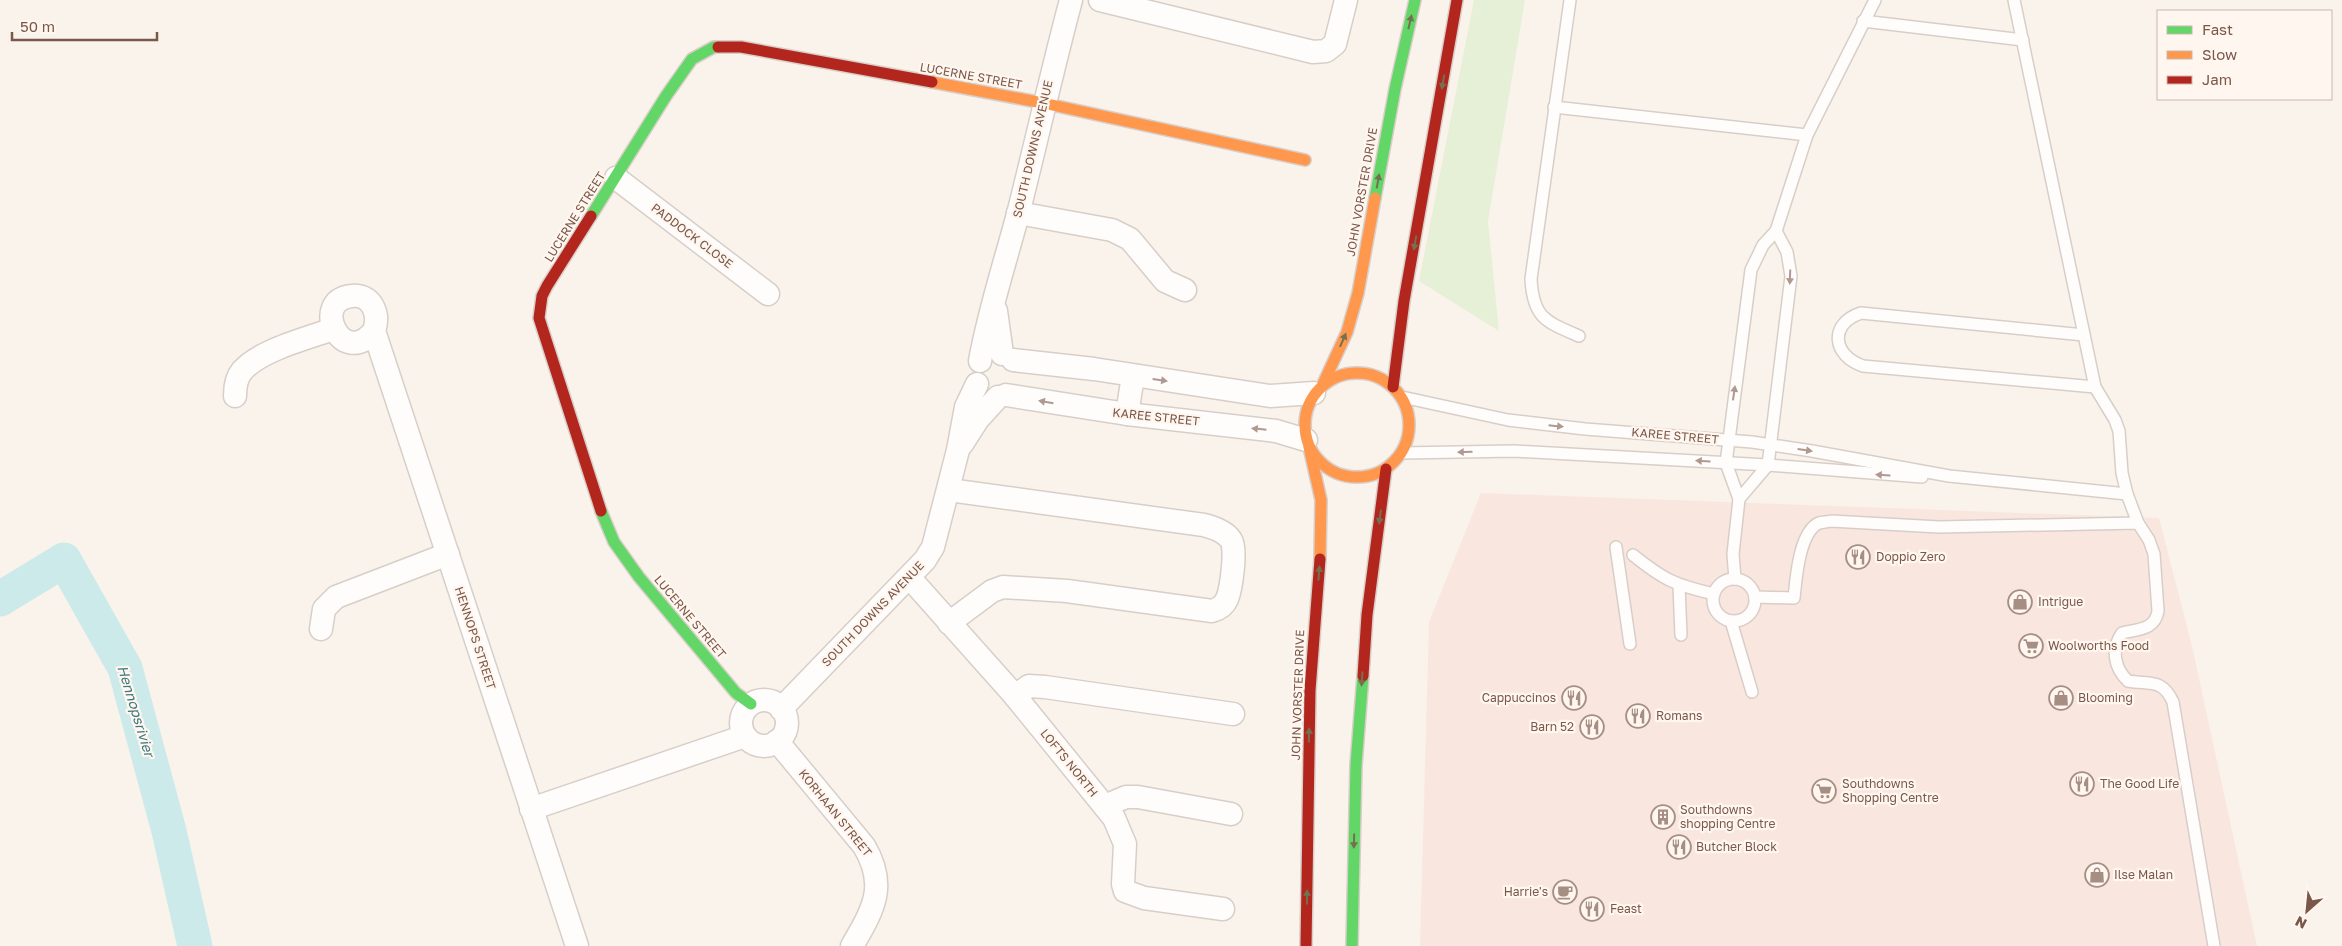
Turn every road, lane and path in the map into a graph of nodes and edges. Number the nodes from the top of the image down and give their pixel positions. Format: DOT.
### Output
graph roads {
  1 [pos="1071,0"];
  2 [pos="1100,0"];
  3 [pos="1346,0"];
  4 [pos="1415,0"];
  5 [pos="1457,0"];
  6 [pos="1570,0"];
  7 [pos="1875,0"];
  8 [pos="2014,0"];
  9 [pos="1863,21"];
  10 [pos="2023,40"];
  11 [pos="1043,103"];
  12 [pos="1554,107"];
  13 [pos="1807,135"];
  14 [pos="1305,160"];
  15 [pos="616,178"];
  16 [pos="1018,213"];
  17 [pos="1776,231"];
  18 [pos="1185,290"];
  19 [pos="768,294"];
  20 [pos="995,297"];
  21 [pos="333,329"];
  22 [pos="374,331"];
  23 [pos="2084,335"];
  24 [pos="1579,336"];
  25 [pos="1008,357"];
  26 [pos="980,361"];
  27 [pos="1133,376"];
  28 [pos="977,384"];
  29 [pos="1393,387"];
  30 [pos="2095,387"];
  31 [pos="1319,389"];
  32 [pos="235,396"];
  33 [pos="1002,396"];
  34 [pos="1402,397"];
  35 [pos="1127,414"];
  36 [pos="1729,441"];
  37 [pos="1307,444"];
  38 [pos="1771,445"];
  39 [pos="958,450"];
  40 [pos="1402,453"];
  41 [pos="1726,463"];
  42 [pos="1768,465"];
  43 [pos="1386,469"];
  44 [pos="1949,476"];
  45 [pos="949,490"];
  46 [pos="2127,494"];
  47 [pos="1738,499"];
  48 [pos="2138,523"];
  49 [pos="1616,547"];
  50 [pos="448,554"];
  51 [pos="1633,555"];
  52 [pos="909,576"];
  53 [pos="1735,579"];
  54 [pos="1679,586"];
  55 [pos="1714,594"];
  56 [pos="1755,597"];
  57 [pos="1731,621"];
  58 [pos="950,623"];
  59 [pos="321,629"];
  60 [pos="1682,635"];
  61 [pos="1630,644"];
  62 [pos="1752,692"];
  63 [pos="1015,696"];
  64 [pos="751,704"];
  65 [pos="782,709"];
  66 [pos="1233,714"];
  67 [pos="745,736"];
  68 [pos="777,741"];
  69 [pos="1105,806"];
  70 [pos="531,809"];
  71 [pos="1230,814"];
  72 [pos="1223,909"];
  73 [pos="577,946"];
  74 [pos="852,946"];
  75 [pos="1306,946"];
  76 [pos="1352,946"];
  77 [pos="2214,946"];
  1 -- 11 [label="street, SOUTH DOWNS AVENUE"];
  2 -- 3 [label="street"];
  31 -- 4 [label="street, JOHN VORSTER DRIVE, one-way"];
  5 -- 29 [label="street, one-way"];
  6 -- 12 [label="lane"];
  7 -- 9 [label="lane"];
  8 -- 10 [label="lane"];
  9 -- 10 [label="lane"];
  9 -- 13 [label="lane"];
  10 -- 23 [label="lane"];
  11 -- 14 [label="street, LUCERNE STREET"];
  11 -- 15 [label="street, LUCERNE STREET"];
  11 -- 16 [label="street, SOUTH DOWNS AVENUE"];
  12 -- 13 [label="lane"];
  12 -- 24 [label="lane"];
  13 -- 17 [label="lane"];
  15 -- 19 [label="street, PADDOCK CLOSE"];
  15 -- 64 [label="street, LUCERNE STREET"];
  16 -- 18 [label="street"];
  16 -- 20 [label="street, SOUTH DOWNS AVENUE"];
  36 -- 17 [label="lane, one-way"];
  17 -- 38 [label="lane, one-way"];
  20 -- 25 [label="street, SOUTH DOWNS AVENUE"];
  20 -- 26 [label="street, SOUTH DOWNS AVENUE"];
  21 -- 22 [label="street"];
  21 -- 22 [label="street, HENNOPS STREET"];
  21 -- 32 [label="street"];
  22 -- 50 [label="street, HENNOPS STREET"];
  23 -- 30 [label="lane"];
  23 -- 30 [label="lane"];
  25 -- 26 [label="street"];
  25 -- 27 [label="street"];
  25 -- 33 [label="street"];
  26 -- 28 [label="street"];
  27 -- 31 [label="street, one-way"];
  27 -- 35 [label="street"];
  28 -- 33 [label="street"];
  28 -- 39 [label="street, SOUTH DOWNS AVENUE"];
  29 -- 31 [label="street"];
  29 -- 34 [label="street"];
  30 -- 46 [label="lane"];
  31 -- 37 [label="street"];
  35 -- 33 [label="street, KAREE STREET, one-way"];
  33 -- 39 [label="street, SOUTH DOWNS AVENUE"];
  34 -- 36 [label="lane, KAREE STREET, one-way"];
  34 -- 40 [label="street"];
  37 -- 35 [label="street, KAREE STREET, one-way"];
  36 -- 38 [label="lane, KAREE STREET"];
  36 -- 41 [label="lane"];
  37 -- 43 [label="street"];
  75 -- 37 [label="street, JOHN VORSTER DRIVE, one-way"];
  38 -- 42 [label="lane"];
  38 -- 44 [label="lane, KAREE STREET, one-way"];
  39 -- 45 [label="street, SOUTH DOWNS AVENUE"];
  41 -- 40 [label="lane, KAREE STREET, one-way"];
  40 -- 43 [label="street"];
  41 -- 42 [label="lane, KAREE STREET"];
  41 -- 47 [label="lane"];
  44 -- 42 [label="lane, KAREE STREET, one-way"];
  42 -- 47 [label="lane"];
  43 -- 76 [label="street, one-way"];
  44 -- 46 [label="lane, KAREE STREET"];
  45 -- 52 [label="street, SOUTH DOWNS AVENUE"];
  45 -- 58 [label="street"];
  46 -- 48 [label="lane"];
  47 -- 53 [label="lane"];
  48 -- 56 [label="lane"];
  48 -- 77 [label="lane"];
  49 -- 61 [label="lane"];
  50 -- 59 [label="street"];
  50 -- 70 [label="street, HENNOPS STREET"];
  51 -- 54 [label="lane"];
  52 -- 58 [label="street, LOFTS NORTH"];
  52 -- 65 [label="street, SOUTH DOWNS AVENUE"];
  53 -- 55 [label="lane"];
  53 -- 56 [label="lane"];
  54 -- 55 [label="lane"];
  54 -- 60 [label="lane"];
  55 -- 57 [label="lane"];
  56 -- 57 [label="lane"];
  57 -- 62 [label="lane"];
  58 -- 63 [label="street, LOFTS NORTH"];
  63 -- 66 [label="street"];
  63 -- 69 [label="street, LOFTS NORTH"];
  64 -- 65 [label="street"];
  64 -- 67 [label="street"];
  65 -- 68 [label="street"];
  67 -- 68 [label="street"];
  67 -- 70 [label="street"];
  68 -- 74 [label="street, KORHAAN STREET"];
  69 -- 71 [label="street"];
  69 -- 72 [label="street, LOFTS NORTH"];
  70 -- 73 [label="street, HENNOPS STREET"];
}
